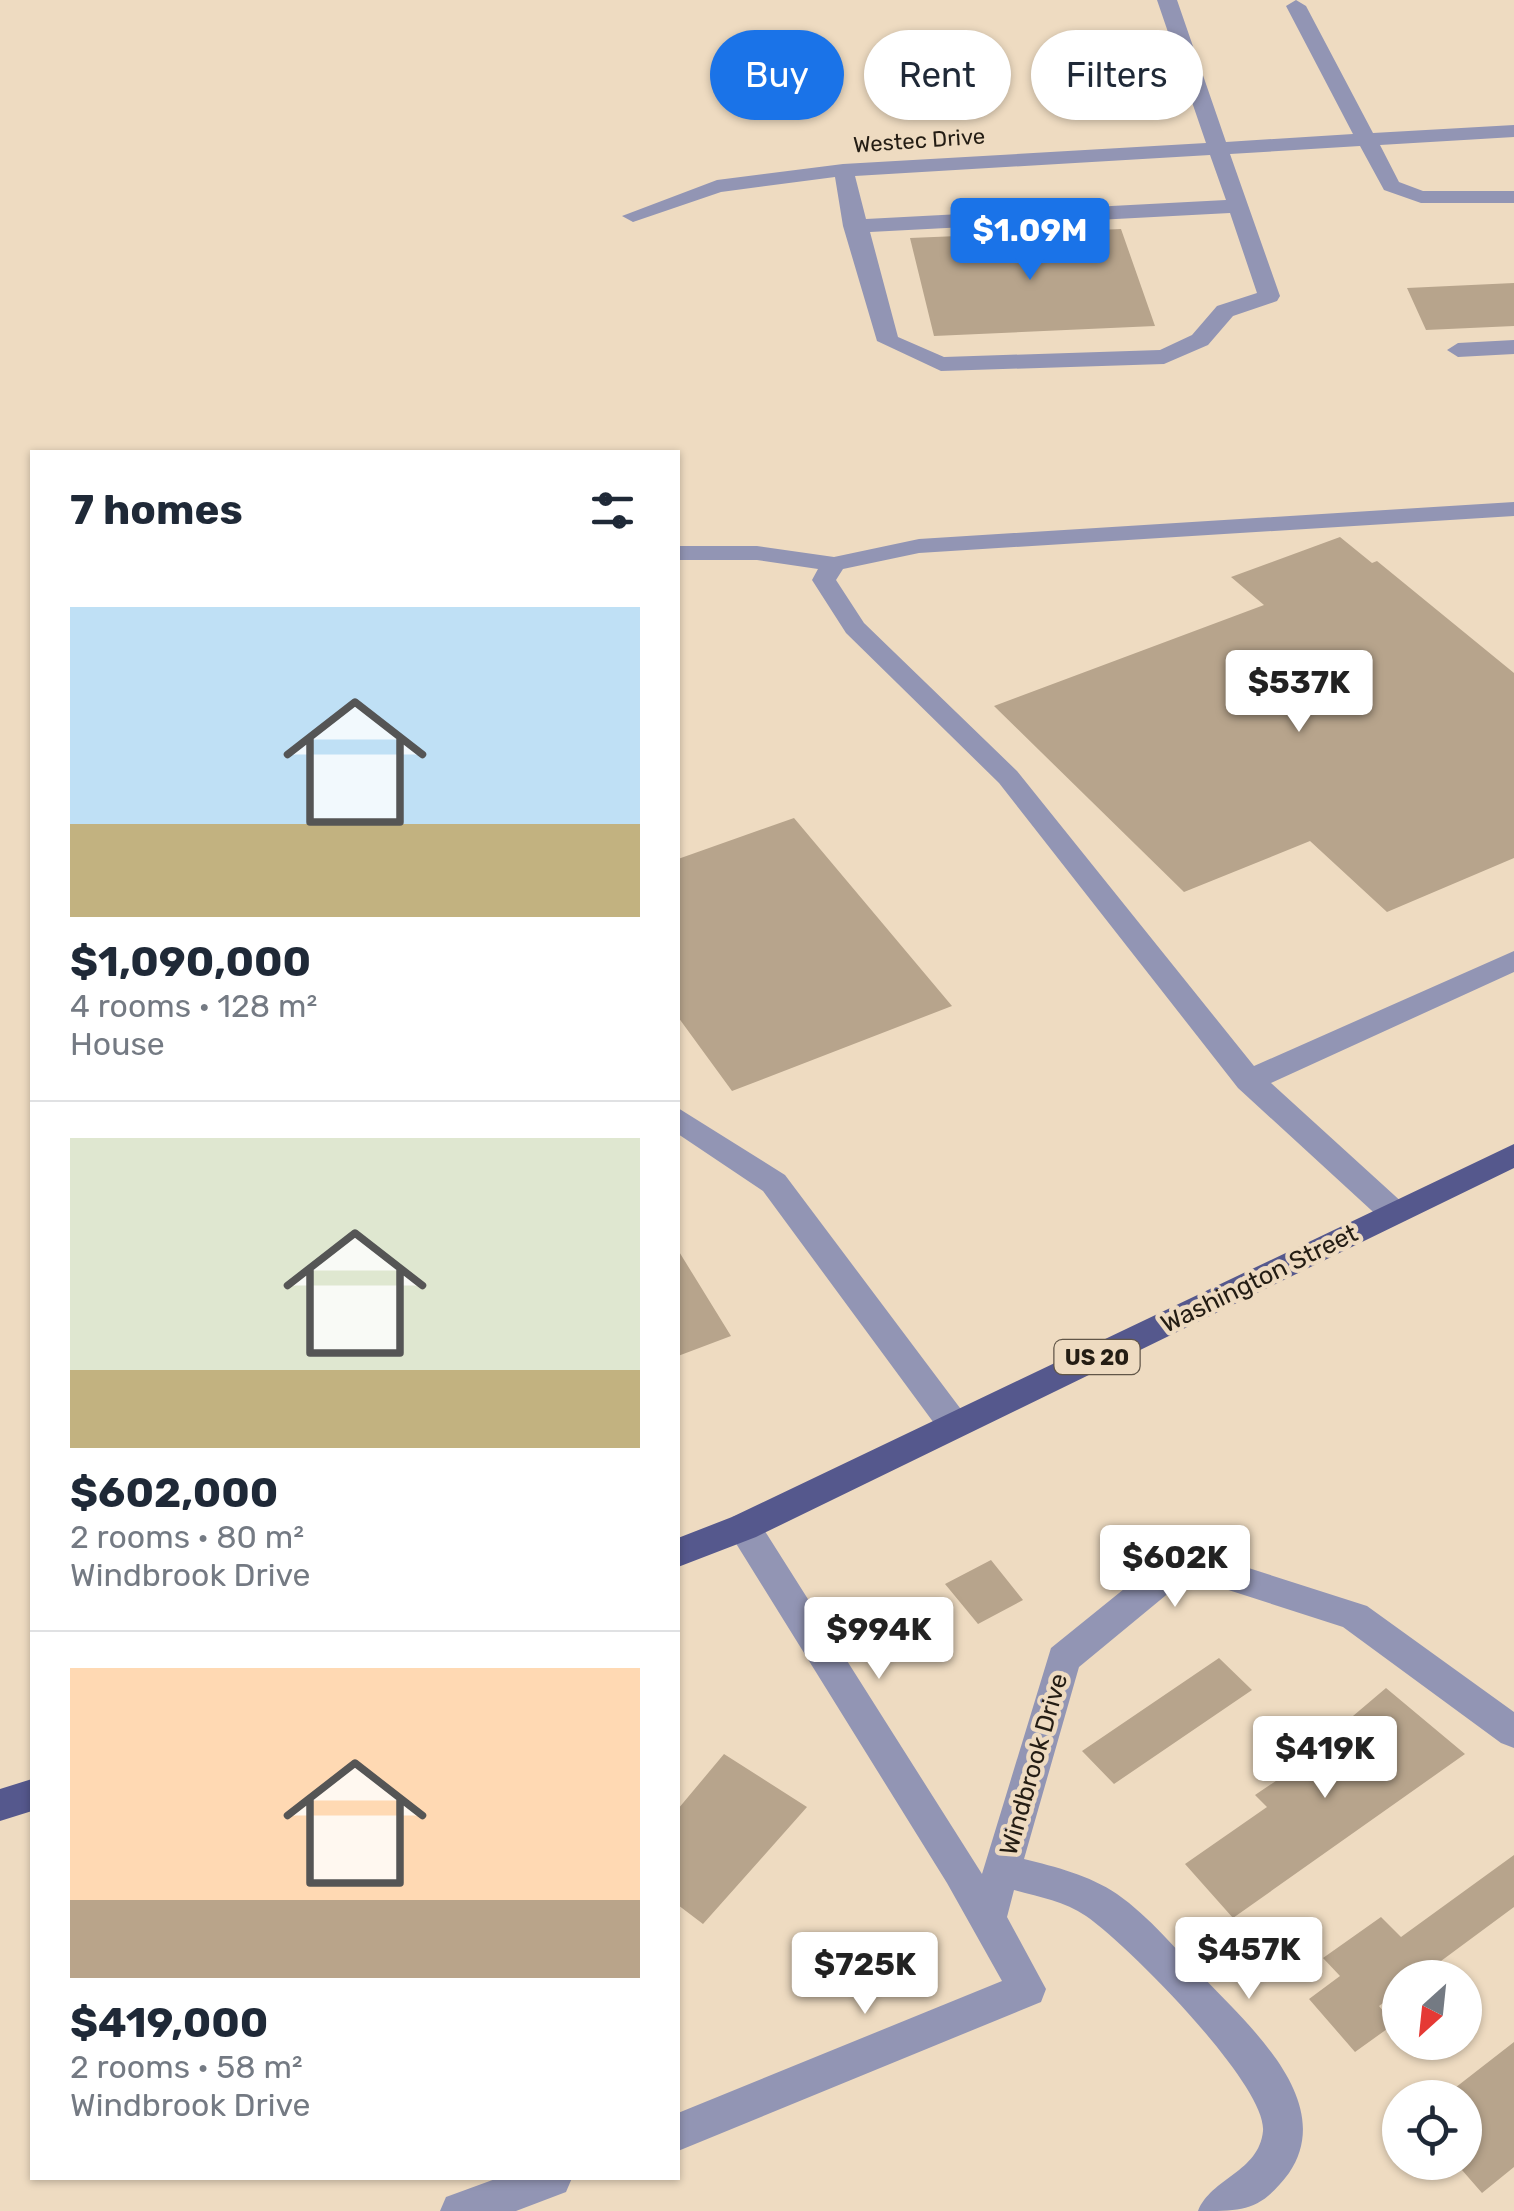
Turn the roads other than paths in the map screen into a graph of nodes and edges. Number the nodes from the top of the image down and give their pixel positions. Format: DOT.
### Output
graph roads {
  1 [pos="1167,0"];
  2 [pos="1296,6"];
  3 [pos="1514,131"];
  4 [pos="1366,140"];
  5 [pos="1220,148"];
  6 [pos="843,170"];
  7 [pos="1514,197"];
  8 [pos="1239,206"];
  9 [pos="633,216"];
  10 [pos="854,226"];
  11 [pos="1514,348"];
  12 [pos="1458,350"];
  13 [pos="1514,509"];
  14 [pos="680,554"];
  15 [pos="834,564"];
  16 [pos="1514,961"];
  17 [pos="1249,1080"];
  18 [pos="680,1119"];
  19 [pos="1514,1155"];
  20 [pos="1394,1212"];
  21 [pos="954,1425"];
  22 [pos="744,1527"];
  23 [pos="680,1552"];
  24 [pos="1514,1732"];
  25 [pos="30,1796"];
  26 [pos="0,1805"];
  27 [pos="1002,1870"];
  28 [pos="988,1919"];
  29 [pos="680,2131"];
  30 [pos="546,2180"];
  31 [pos="460,2211"];
  32 [pos="1218,2211"];
  1 -- 5 [label="street"];
  2 -- 4 [label="street"];
  3 -- 4 [label="street, Westec Drive"];
  4 -- 5 [label="street, Westec Drive"];
  4 -- 7 [label="street"];
  5 -- 6 [label="street, Westec Drive"];
  5 -- 8 [label="street"];
  6 -- 9 [label="street, Westec Drive"];
  6 -- 10 [label="street"];
  8 -- 10 [label="street"];
  8 -- 10 [label="street"];
  11 -- 12 [label="street"];
  13 -- 15 [label="street"];
  14 -- 15 [label="street"];
  15 -- 17 [label="street"];
  16 -- 17 [label="street"];
  17 -- 20 [label="street"];
  18 -- 21 [label="street"];
  19 -- 20 [label="main road, Washington Street / US 20"];
  20 -- 21 [label="main road, Washington Street / US 20"];
  21 -- 22 [label="main road, Washington Street / US 20"];
  22 -- 23 [label="main road, Washington Street / US 20"];
  22 -- 28 [label="street"];
  24 -- 27 [label="street, Windbrook Drive"];
  25 -- 26 [label="main road"];
  27 -- 28 [label="street, Windbrook Drive"];
  27 -- 32 [label="street"];
  28 -- 29 [label="street"];
  30 -- 31 [label="street"];
}
